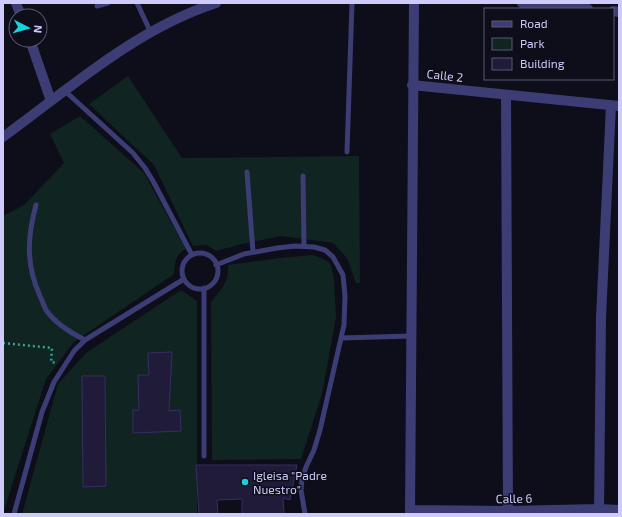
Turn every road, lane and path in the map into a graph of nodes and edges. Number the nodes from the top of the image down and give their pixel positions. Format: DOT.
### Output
graph roads {
  1 [pos="108,3"];
  2 [pos="137,3"];
  3 [pos="216,3"];
  4 [pos="352,3"];
  5 [pos="414,3"];
  6 [pos="522,3"];
  7 [pos="97,6"];
  8 [pos="577,8"];
  9 [pos="151,33"];
  10 [pos="33,48"];
  11 [pos="412,85"];
  12 [pos="65,91"];
  13 [pos="506,94"];
  14 [pos="51,101"];
  15 [pos="615,106"];
  16 [pos="3,137"];
  17 [pos="347,152"];
  18 [pos="247,172"];
  19 [pos="303,176"];
  20 [pos="36,205"];
  21 [pos="304,246"];
  22 [pos="253,252"];
  23 [pos="192,255"];
  24 [pos="216,265"];
  25 [pos="184,279"];
  26 [pos="204,288"];
  27 [pos="411,336"];
  28 [pos="341,338"];
  29 [pos="85,340"];
  30 [pos="3,343"];
  31 [pos="66,363"];
  32 [pos="204,456"];
  33 [pos="619,510"];
  34 [pos="410,512"];
  35 [pos="599,512"];
  36 [pos="508,513"];
  37 [pos="14,514"];
  38 [pos="305,514"];
  1 -- 7 [label="lane"];
  2 -- 9 [label="lane"];
  3 -- 9 [label="street"];
  4 -- 17 [label="lane"];
  5 -- 11 [label="street"];
  6 -- 8 [label="street"];
  9 -- 12 [label="street"];
  10 -- 14 [label="street"];
  11 -- 13 [label="street, Calle 2"];
  11 -- 27 [label="street"];
  12 -- 14 [label="street"];
  12 -- 23 [label="lane"];
  13 -- 15 [label="street, Calle 2"];
  13 -- 36 [label="street"];
  14 -- 16 [label="street"];
  15 -- 35 [label="street"];
  18 -- 22 [label="lane"];
  19 -- 21 [label="lane"];
  20 -- 29 [label="lane"];
  21 -- 22 [label="lane"];
  21 -- 28 [label="lane"];
  22 -- 24 [label="lane"];
  23 -- 24 [label="lane"];
  23 -- 25 [label="lane"];
  24 -- 26 [label="lane"];
  25 -- 26 [label="lane"];
  25 -- 29 [label="lane"];
  26 -- 32 [label="lane"];
  27 -- 28 [label="lane"];
  27 -- 34 [label="street"];
  28 -- 38 [label="lane"];
  29 -- 31 [label="lane"];
  30 -- 31 [label="path"];
  31 -- 37 [label="lane"];
  33 -- 35 [label="street, Calle 6"];
  34 -- 36 [label="street, Calle 6"];
  35 -- 36 [label="street, Calle 6"];
}
